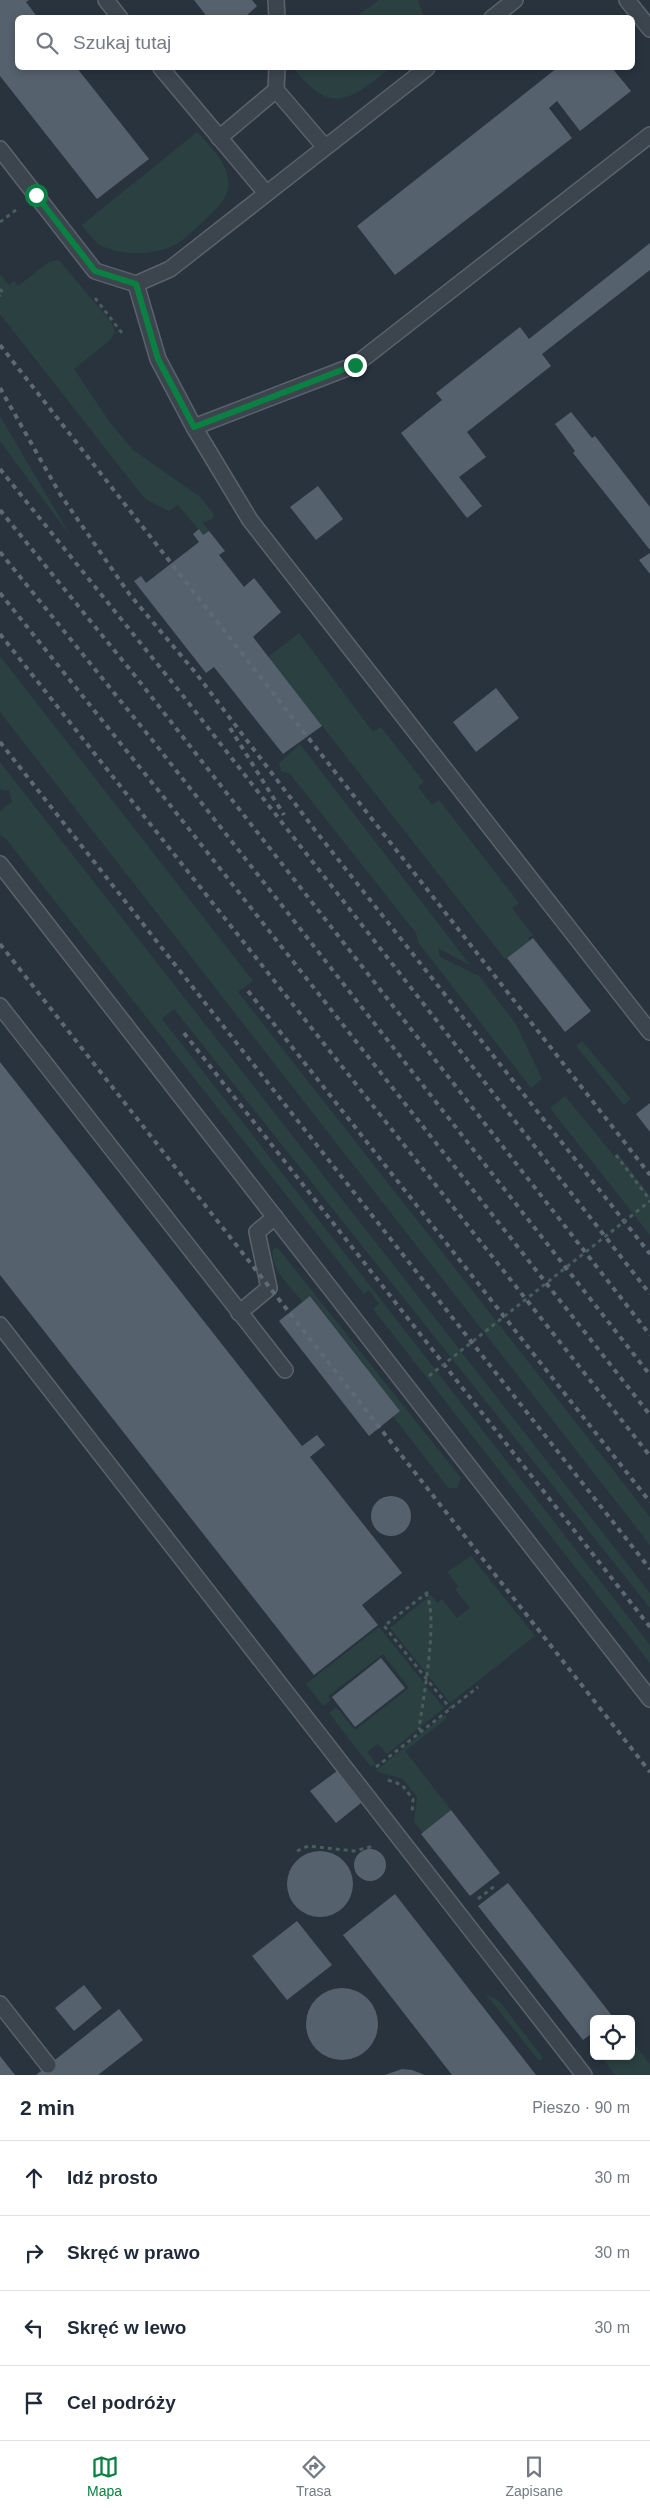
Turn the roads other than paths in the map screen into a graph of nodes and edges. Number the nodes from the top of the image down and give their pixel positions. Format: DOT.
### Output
graph roads {
  1 [pos="106,0"];
  2 [pos="276,0"];
  3 [pos="514,0"];
  4 [pos="627,0"];
  5 [pos="118,15"];
  6 [pos="277,15"];
  7 [pos="496,15"];
  8 [pos="650,29"];
  9 [pos="164,70"];
  10 [pos="276,70"];
  11 [pos="424,70"];
  12 [pos="276,90"];
  13 [pos="650,135"];
  14 [pos="219,138"];
  15 [pos="324,146"];
  16 [pos="0,149"];
  17 [pos="266,193"];
  18 [pos="136,284"];
  19 [pos="194,427"];
  20 [pos="0,864"];
  21 [pos="0,1006"];
  22 [pos="650,1032"];
  23 [pos="275,1217"];
  24 [pos="239,1313"];
  25 [pos="0,1325"];
  26 [pos="284,1370"];
  27 [pos="650,1699"];
  28 [pos="0,2004"];
  29 [pos="48,2065"];
  30 [pos="584,2075"];
  1 -- 5 [label="lane"];
  2 -- 6 [label="lane"];
  3 -- 7 [label="lane"];
  4 -- 8 [label="lane"];
  9 -- 14 [label="lane"];
  10 -- 12 [label="lane"];
  11 -- 15 [label="lane"];
  12 -- 14 [label="lane"];
  12 -- 15 [label="lane"];
  13 -- 19 [label="lane"];
  14 -- 17 [label="lane"];
  15 -- 17 [label="lane"];
  16 -- 18 [label="lane"];
  17 -- 18 [label="lane"];
  18 -- 19 [label="lane"];
  19 -- 22 [label="lane"];
  20 -- 23 [label="lane"];
  21 -- 24 [label="lane"];
  23 -- 24 [label="lane"];
  23 -- 27 [label="lane"];
  24 -- 26 [label="lane"];
  25 -- 30 [label="lane"];
  28 -- 29 [label="lane"];
}
